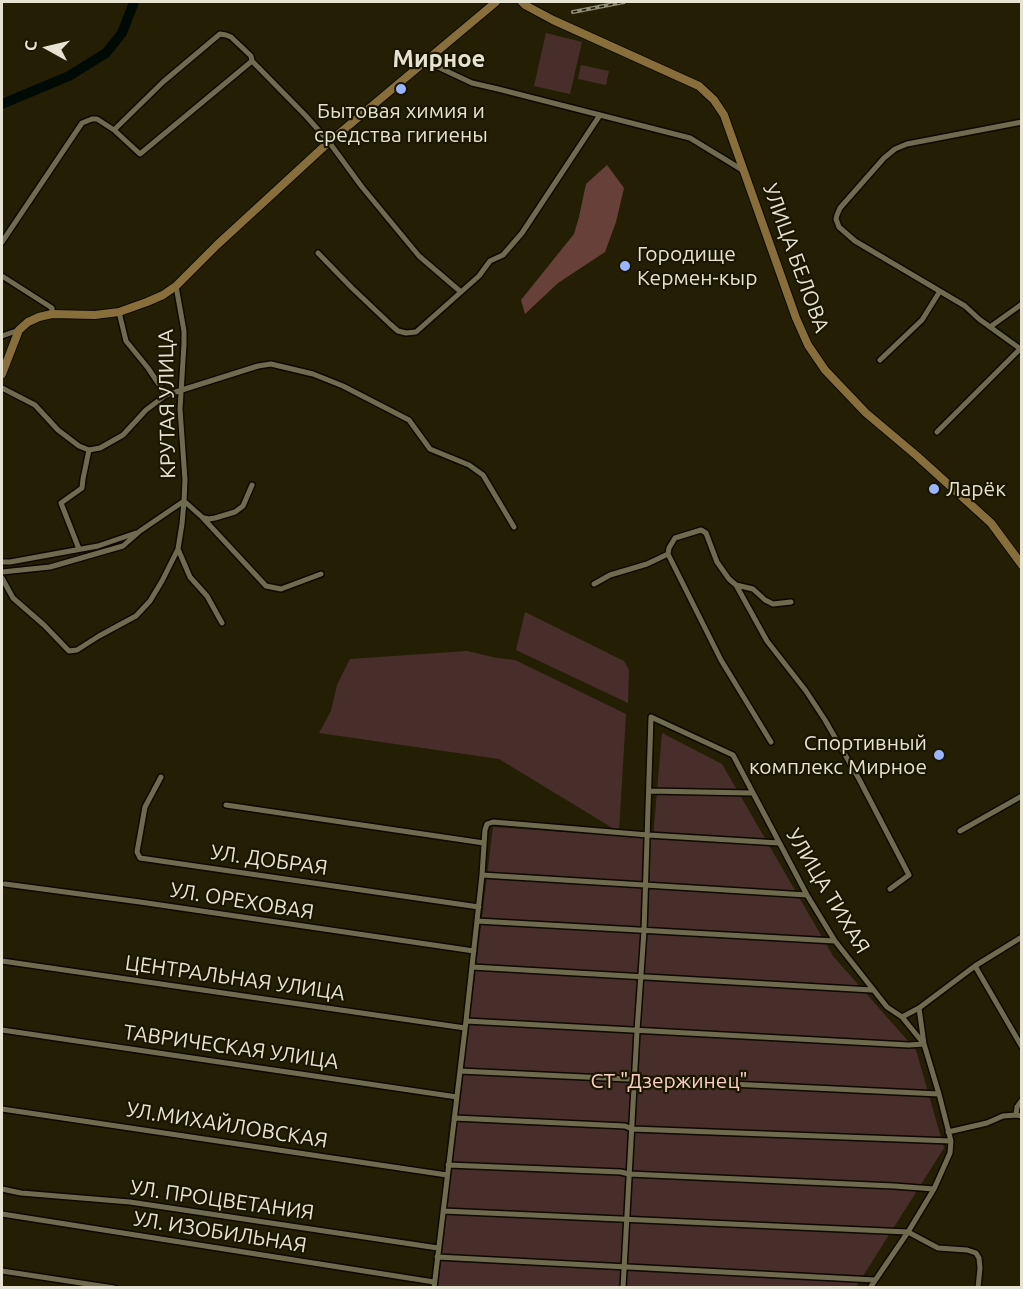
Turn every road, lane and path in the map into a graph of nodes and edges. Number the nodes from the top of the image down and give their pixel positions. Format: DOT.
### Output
graph roads {
  1 [pos="496,3"];
  2 [pos="522,3"];
  3 [pos="252,61"];
  4 [pos="425,61"];
  5 [pos="600,115"];
  6 [pos="1022,122"];
  7 [pos="114,130"];
  8 [pos="329,142"];
  9 [pos="744,171"];
  10 [pos="4,234"];
  11 [pos="2,242"];
  12 [pos="318,253"];
  13 [pos="2,276"];
  14 [pos="176,286"];
  15 [pos="940,291"];
  16 [pos="461,292"];
  17 [pos="1022,304"];
  18 [pos="119,312"];
  19 [pos="52,314"];
  20 [pos="990,327"];
  21 [pos="19,330"];
  22 [pos="2,336"];
  23 [pos="1021,350"];
  24 [pos="880,360"];
  25 [pos="2,374"];
  26 [pos="2,388"];
  27 [pos="182,391"];
  28 [pos="166,395"];
  29 [pos="937,432"];
  30 [pos="89,450"];
  31 [pos="252,485"];
  32 [pos="184,501"];
  33 [pos="202,517"];
  34 [pos="514,526"];
  35 [pos="140,531"];
  36 [pos="79,549"];
  37 [pos="178,549"];
  38 [pos="668,554"];
  39 [pos="2,562"];
  40 [pos="10,562"];
  41 [pos="1022,565"];
  42 [pos="30,568"];
  43 [pos="2,572"];
  44 [pos="321,574"];
  45 [pos="2,578"];
  46 [pos="594,584"];
  47 [pos="736,585"];
  48 [pos="791,602"];
  49 [pos="222,623"];
  50 [pos="771,742"];
  51 [pos="161,777"];
  52 [pos="649,791"];
  53 [pos="752,793"];
  54 [pos="1022,796"];
  55 [pos="226,805"];
  56 [pos="960,831"];
  57 [pos="648,835"];
  58 [pos="484,843"];
  59 [pos="779,843"];
  60 [pos="482,875"];
  61 [pos="5,884"];
  62 [pos="646,884"];
  63 [pos="890,889"];
  64 [pos="807,895"];
  65 [pos="478,907"];
  66 [pos="477,921"];
  67 [pos="644,931"];
  68 [pos="1022,937"];
  69 [pos="835,941"];
  70 [pos="474,951"];
  71 [pos="2,961"];
  72 [pos="975,966"];
  73 [pos="472,967"];
  74 [pos="641,977"];
  75 [pos="872,990"];
  76 [pos="919,1008"];
  77 [pos="902,1017"];
  78 [pos="466,1021"];
  79 [pos="465,1028"];
  80 [pos="2,1030"];
  81 [pos="637,1030"];
  82 [pos="924,1044"];
  83 [pos="1022,1047"];
  84 [pos="460,1071"];
  85 [pos="634,1080"];
  86 [pos="939,1094"];
  87 [pos="457,1097"];
  88 [pos="1022,1100"];
  89 [pos="2,1109"];
  90 [pos="1019,1116"];
  91 [pos="454,1118"];
  92 [pos="632,1129"];
  93 [pos="948,1132"];
  94 [pos="951,1141"];
  95 [pos="448,1165"];
  96 [pos="629,1174"];
  97 [pos="447,1175"];
  98 [pos="2,1189"];
  99 [pos="934,1189"];
  100 [pos="443,1211"];
  101 [pos="2,1214"];
  102 [pos="627,1220"];
  103 [pos="908,1232"];
  104 [pos="438,1248"];
  105 [pos="437,1257"];
  106 [pos="625,1268"];
  107 [pos="2,1271"];
  108 [pos="875,1280"];
  109 [pos="434,1285"];
  110 [pos="114,1287"];
  111 [pos="624,1287"];
  112 [pos="870,1287"];
  113 [pos="978,1287"];
  1 -- 4 [label="main road"];
  2 -- 9 [label="main road, УЛИЦА БЕЛОВА"];
  3 -- 7 [label="street"];
  3 -- 7 [label="street"];
  3 -- 8 [label="street"];
  4 -- 5 [label="street"];
  4 -- 8 [label="main road"];
  5 -- 9 [label="street"];
  5 -- 16 [label="street"];
  6 -- 15 [label="street"];
  7 -- 10 [label="street"];
  8 -- 14 [label="main road"];
  8 -- 16 [label="street"];
  9 -- 41 [label="main road, УЛИЦА БЕЛОВА"];
  10 -- 11 [label="street"];
  12 -- 16 [label="street"];
  13 -- 19 [label="street"];
  14 -- 18 [label="main road"];
  14 -- 27 [label="street, КРУТАЯ УЛИЦА"];
  15 -- 20 [label="street"];
  15 -- 24 [label="street"];
  17 -- 20 [label="street"];
  18 -- 19 [label="main road"];
  18 -- 28 [label="street"];
  19 -- 21 [label="main road"];
  20 -- 23 [label="street"];
  21 -- 22 [label="street"];
  21 -- 25 [label="main road"];
  23 -- 29 [label="street"];
  26 -- 30 [label="street"];
  27 -- 28 [label="street"];
  27 -- 32 [label="street, КРУТАЯ УЛИЦА"];
  27 -- 34 [label="street"];
  28 -- 30 [label="street"];
  30 -- 36 [label="street"];
  31 -- 33 [label="street"];
  32 -- 33 [label="street"];
  32 -- 35 [label="street, КРУТАЯ УЛИЦА"];
  32 -- 37 [label="street"];
  33 -- 44 [label="street"];
  35 -- 36 [label="street"];
  35 -- 42 [label="street, КРУТАЯ УЛИЦА"];
  36 -- 40 [label="street"];
  37 -- 45 [label="street"];
  37 -- 49 [label="street"];
  38 -- 46 [label="street"];
  38 -- 47 [label="street"];
  38 -- 50 [label="street"];
  39 -- 40 [label="street"];
  40 -- 42 [label="street"];
  42 -- 43 [label="street, КРУТАЯ УЛИЦА"];
  47 -- 48 [label="street"];
  47 -- 63 [label="street"];
  51 -- 65 [label="street, УЛ. ДОБРАЯ"];
  52 -- 53 [label="street"];
  52 -- 53 [label="street, УЛИЦА ТИХАЯ"];
  52 -- 57 [label="street"];
  53 -- 59 [label="street, УЛИЦА ТИХАЯ"];
  54 -- 56 [label="street"];
  55 -- 58 [label="street"];
  57 -- 58 [label="street"];
  57 -- 59 [label="street"];
  57 -- 62 [label="street"];
  58 -- 60 [label="street"];
  59 -- 64 [label="street, УЛИЦА ТИХАЯ"];
  60 -- 62 [label="street"];
  60 -- 65 [label="street"];
  61 -- 70 [label="street, УЛ. ОРЕХОВАЯ"];
  62 -- 64 [label="street"];
  62 -- 67 [label="street"];
  64 -- 69 [label="street, УЛИЦА ТИХАЯ"];
  65 -- 66 [label="street"];
  66 -- 67 [label="street"];
  66 -- 70 [label="street"];
  67 -- 69 [label="street"];
  67 -- 74 [label="street"];
  68 -- 72 [label="street"];
  69 -- 75 [label="street, УЛИЦА ТИХАЯ"];
  70 -- 73 [label="street"];
  71 -- 79 [label="street, ЦЕНТРАЛЬНАЯ УЛИЦА"];
  72 -- 76 [label="street"];
  72 -- 83 [label="street"];
  73 -- 74 [label="street"];
  73 -- 78 [label="street"];
  74 -- 75 [label="street"];
  74 -- 81 [label="street"];
  75 -- 77 [label="street, УЛИЦА ТИХАЯ"];
  76 -- 77 [label="street"];
  76 -- 82 [label="street"];
  77 -- 82 [label="street, УЛИЦА ТИХАЯ"];
  78 -- 79 [label="street"];
  78 -- 81 [label="street"];
  79 -- 84 [label="street"];
  80 -- 87 [label="street, ТАВРИЧЕСКАЯ УЛИЦА"];
  81 -- 82 [label="street"];
  81 -- 85 [label="street"];
  82 -- 86 [label="street"];
  84 -- 85 [label="street"];
  84 -- 87 [label="street"];
  85 -- 86 [label="street"];
  85 -- 92 [label="street"];
  86 -- 93 [label="street"];
  87 -- 91 [label="street"];
  88 -- 90 [label="street"];
  89 -- 97 [label="street, УЛ.МИХАЙЛОВСКАЯ"];
  90 -- 93 [label="street"];
  91 -- 92 [label="street"];
  91 -- 95 [label="street"];
  92 -- 94 [label="street"];
  92 -- 96 [label="street"];
  93 -- 94 [label="street"];
  94 -- 99 [label="street"];
  95 -- 96 [label="street"];
  95 -- 97 [label="street"];
  96 -- 99 [label="street"];
  96 -- 102 [label="street"];
  97 -- 100 [label="street"];
  98 -- 104 [label="street, УЛ. ПРОЦВЕТАНИЯ"];
  99 -- 103 [label="street"];
  100 -- 102 [label="street"];
  100 -- 104 [label="street"];
  101 -- 109 [label="street, УЛ. ИЗОБИЛЬНАЯ"];
  102 -- 103 [label="street"];
  102 -- 106 [label="street"];
  103 -- 108 [label="street"];
  103 -- 113 [label="street"];
  104 -- 105 [label="street"];
  105 -- 106 [label="street"];
  105 -- 109 [label="street"];
  106 -- 108 [label="street"];
  106 -- 111 [label="street"];
  107 -- 110 [label="street"];
  108 -- 112 [label="street"];
}
